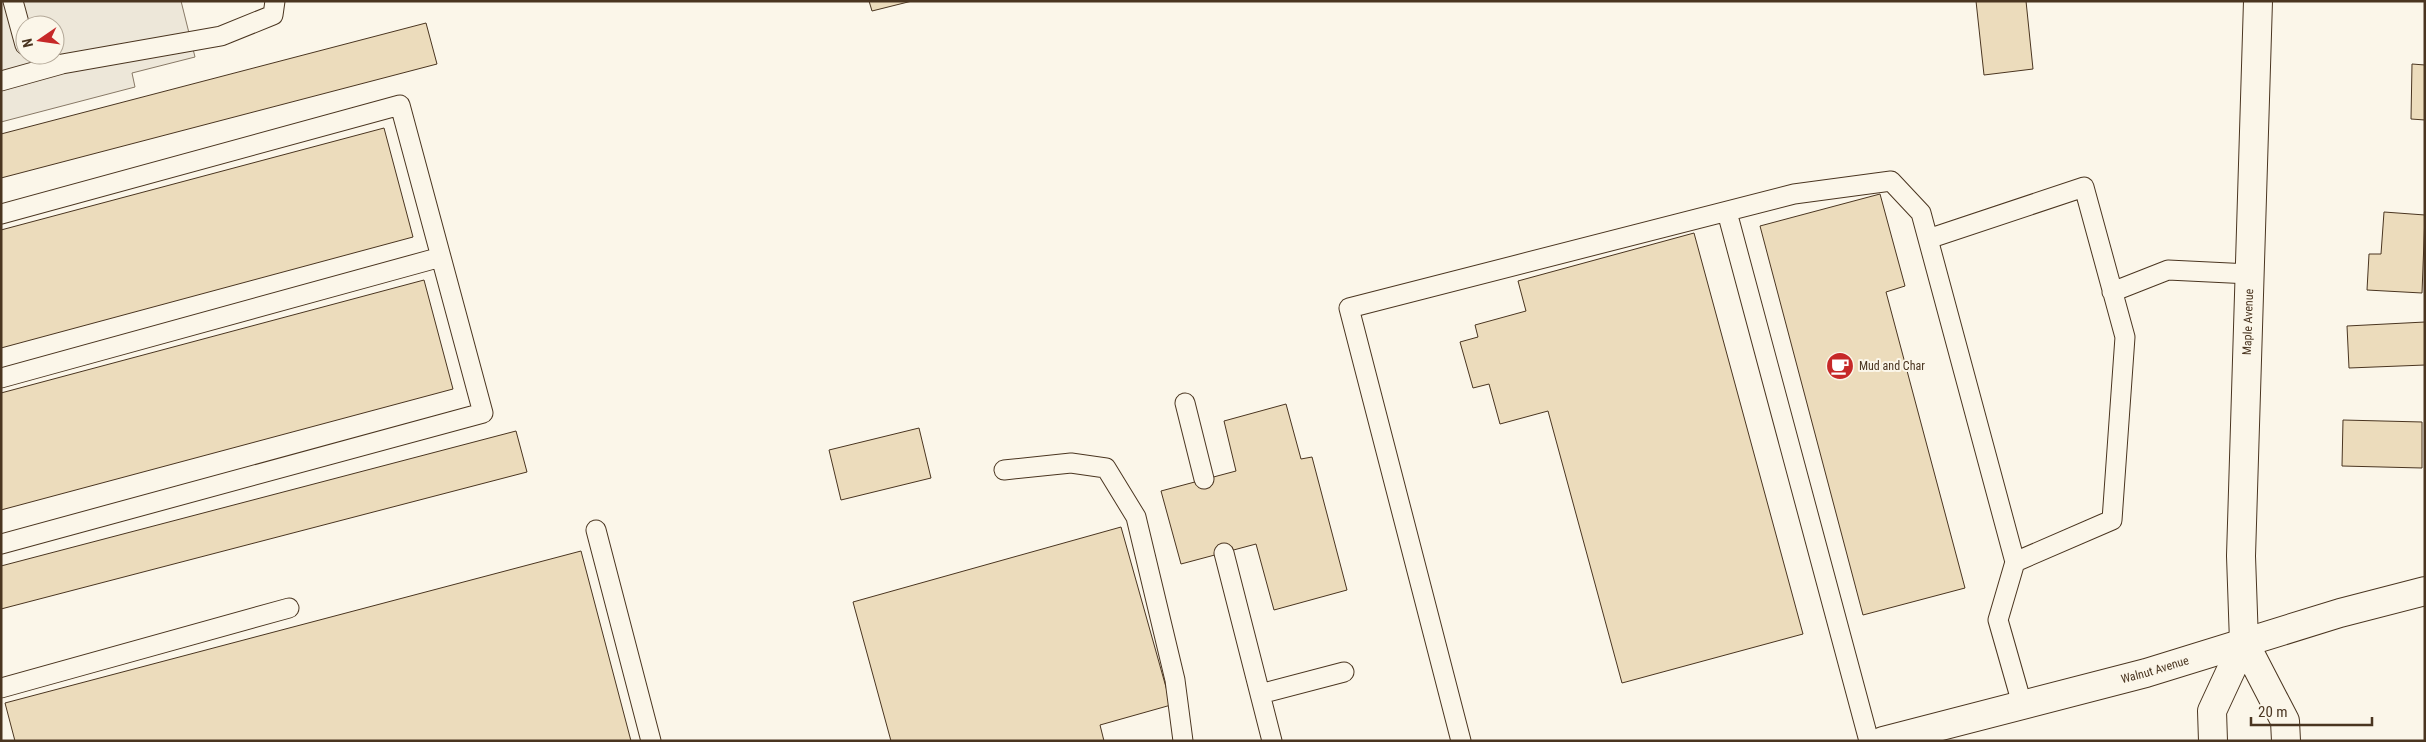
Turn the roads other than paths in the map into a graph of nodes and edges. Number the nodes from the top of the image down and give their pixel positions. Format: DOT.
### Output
graph roads {
  1 [pos="12,1"];
  2 [pos="275,1"];
  3 [pos="2258,1"];
  4 [pos="16,15"];
  5 [pos="65,63"];
  6 [pos="28,65"];
  7 [pos="1,81"];
  8 [pos="1727,212"];
  9 [pos="1,214"];
  10 [pos="1928,239"];
  11 [pos="440,257"];
  12 [pos="2250,274"];
  13 [pos="2112,292"];
  14 [pos="1,378"];
  15 [pos="1185,403"];
  16 [pos="1004,470"];
  17 [pos="1204,479"];
  18 [pos="596,530"];
  19 [pos="1,544"];
  20 [pos="1224,553"];
  21 [pos="2015,562"];
  22 [pos="2425,591"];
  23 [pos="289,608"];
  24 [pos="2244,642"];
  25 [pos="1344,672"];
  26 [pos="1,688"];
  27 [pos="1260,694"];
  28 [pos="2022,704"];
  29 [pos="652,741"];
  30 [pos="1183,741"];
  31 [pos="1272,741"];
  32 [pos="1461,741"];
  33 [pos="1869,741"];
  34 [pos="1883,741"];
  35 [pos="2213,741"];
  36 [pos="2286,741"];
  1 -- 4 [label="lane"];
  2 -- 5 [label="lane"];
  3 -- 12 [label="main road, Maple Avenue"];
  6 -- 7 [label="lane"];
  8 -- 10 [label="lane"];
  8 -- 32 [label="lane"];
  8 -- 33 [label="lane"];
  9 -- 11 [label="lane"];
  10 -- 13 [label="lane"];
  10 -- 21 [label="lane"];
  11 -- 14 [label="lane"];
  11 -- 19 [label="lane"];
  12 -- 13 [label="lane"];
  12 -- 24 [label="main road, Maple Avenue"];
  13 -- 21 [label="lane"];
  15 -- 17 [label="lane"];
  16 -- 30 [label="lane"];
  18 -- 29 [label="lane"];
  20 -- 27 [label="lane"];
  21 -- 28 [label="lane"];
  22 -- 24 [label="main road, Walnut Avenue"];
  23 -- 26 [label="lane"];
  24 -- 28 [label="main road, Walnut Avenue"];
  24 -- 35 [label="main road, Maple Avenue"];
  24 -- 36 [label="main road, Maple Avenue"];
  25 -- 27 [label="lane"];
  27 -- 31 [label="lane"];
  28 -- 34 [label="main road, Walnut Avenue"];
}
